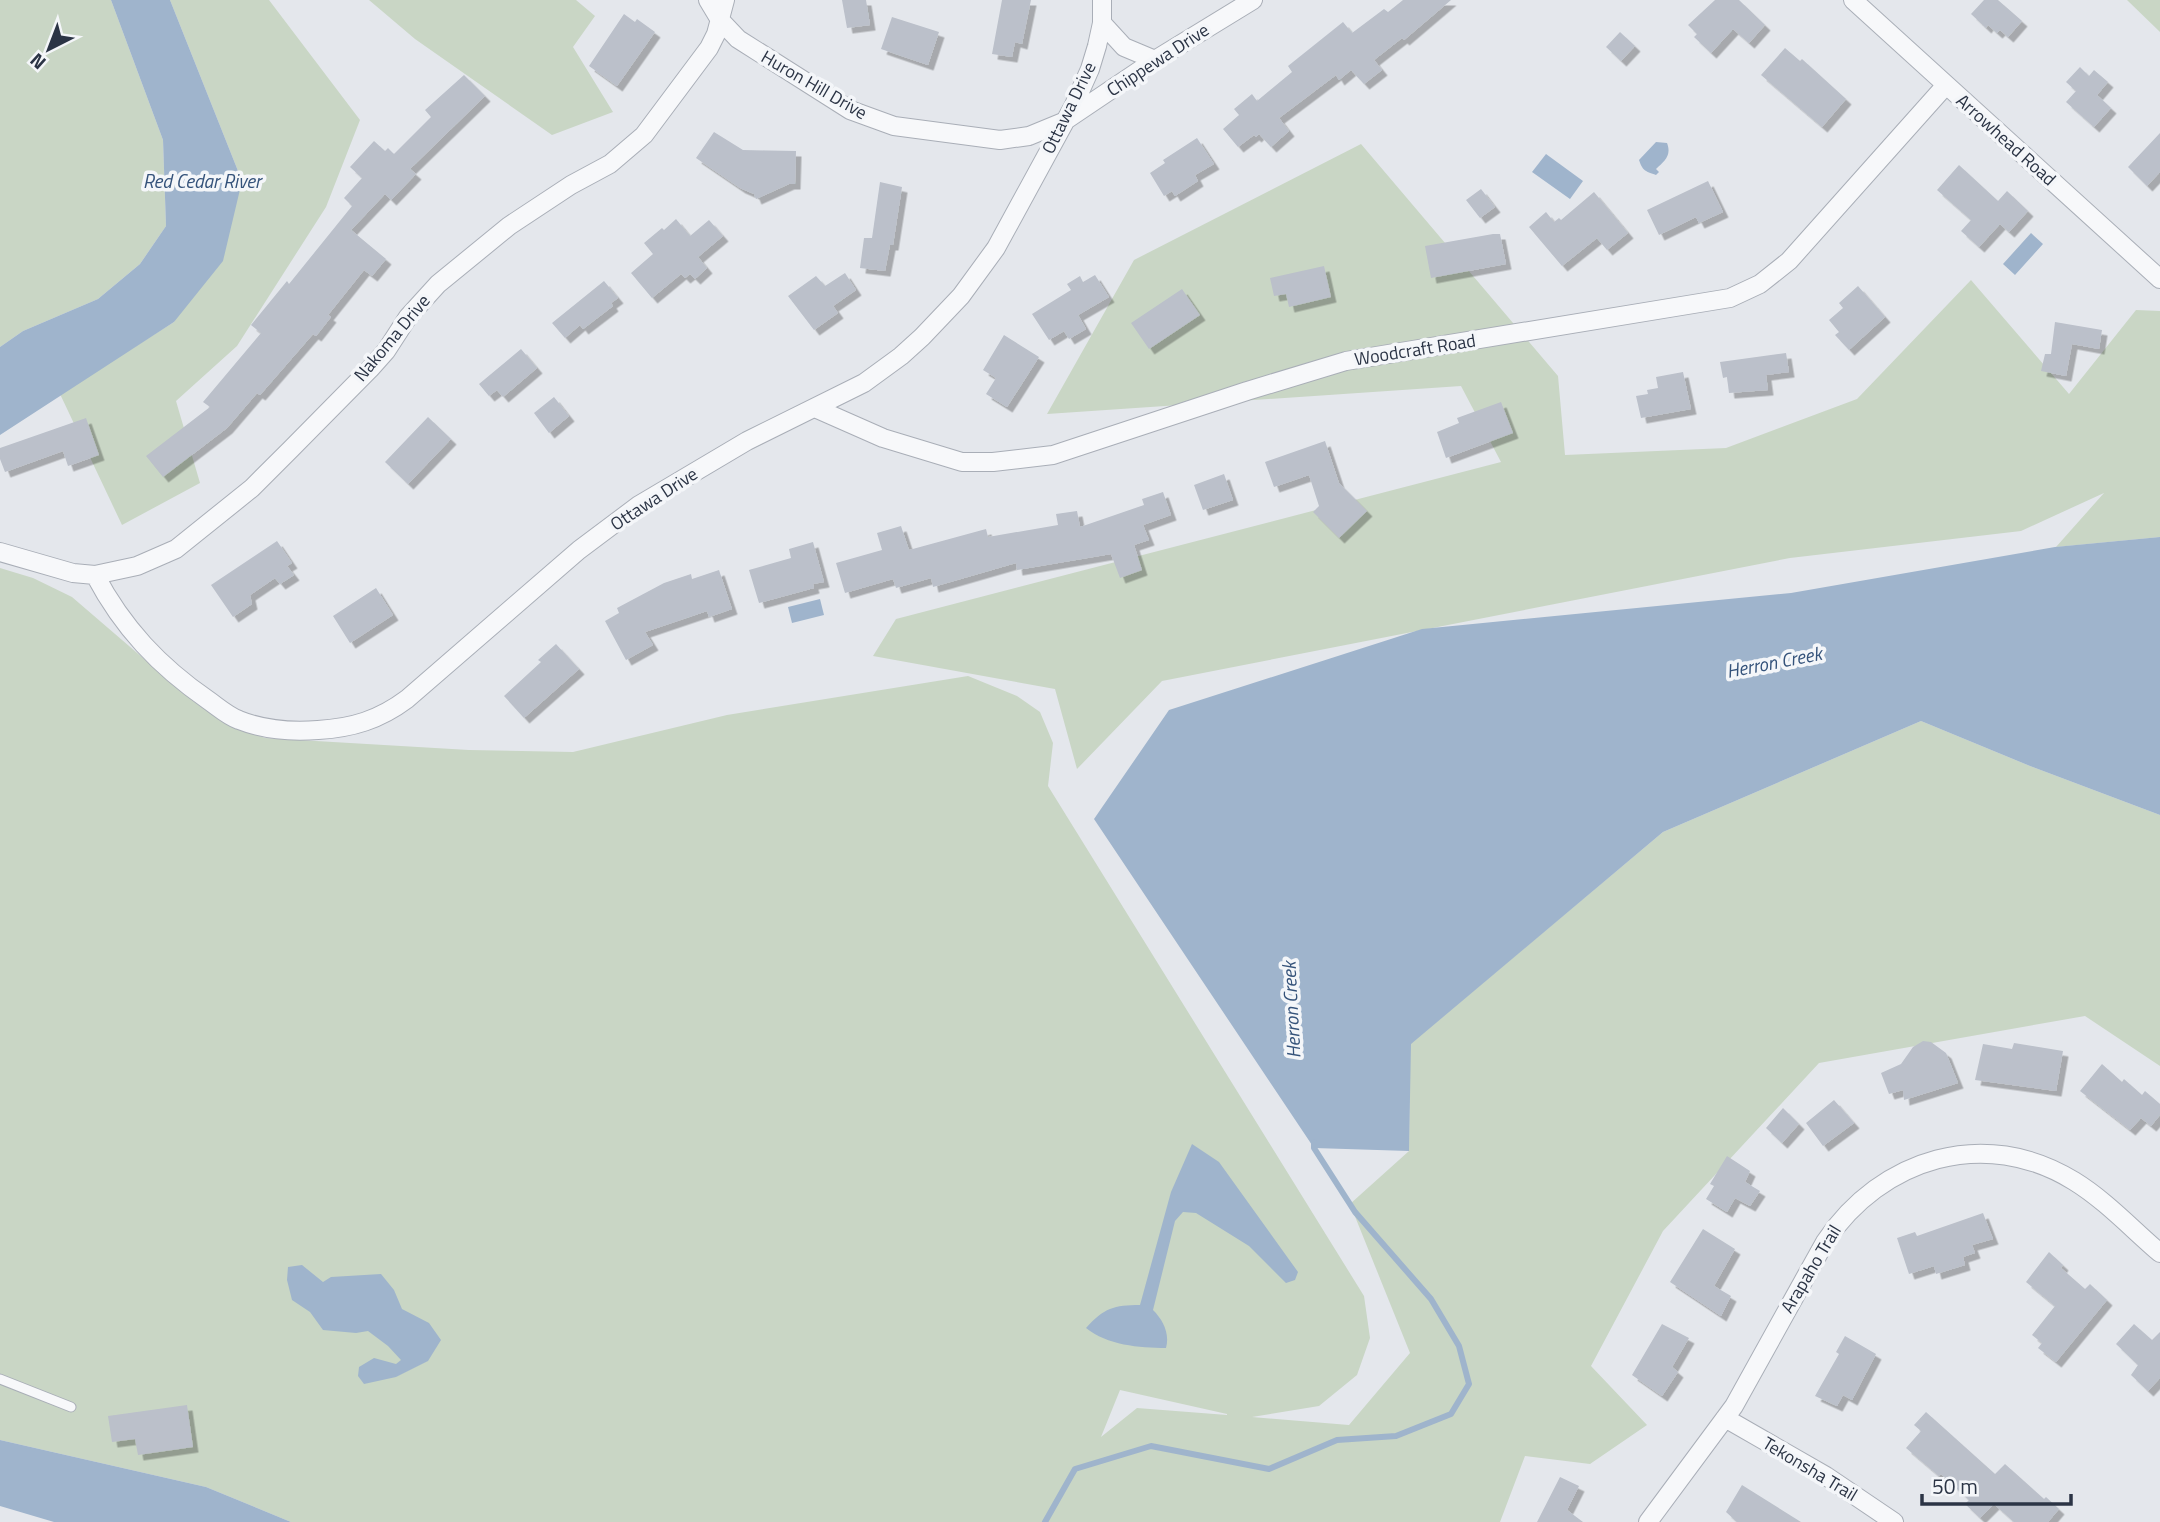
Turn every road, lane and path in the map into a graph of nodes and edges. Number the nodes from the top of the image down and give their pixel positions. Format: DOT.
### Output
graph roads {
  1 [pos="708,0"];
  2 [pos="725,0"];
  3 [pos="1102,0"];
  4 [pos="1253,0"];
  5 [pos="1853,0"];
  6 [pos="720,20"];
  7 [pos="1102,23"];
  8 [pos="1155,60"];
  9 [pos="1946,85"];
  10 [pos="1063,122"];
  11 [pos="2160,279"];
  12 [pos="815,408"];
  13 [pos="0,552"];
  14 [pos="95,575"];
  15 [pos="2160,1253"];
  16 [pos="0,1379"];
  17 [pos="71,1407"];
  18 [pos="1725,1418"];
  19 [pos="1648,1522"];
  20 [pos="1894,1522"];
  1 -- 6 [label="street, Huron Hill Drive"];
  2 -- 6 [label="street, Nakoma Drive"];
  3 -- 7 [label="street, Ottawa Drive"];
  4 -- 8 [label="street, Chippewa Drive"];
  5 -- 9 [label="street, Arrowhead Road"];
  6 -- 10 [label="street, Huron Hill Drive"];
  6 -- 14 [label="street, Nakoma Drive"];
  7 -- 8 [label="street"];
  7 -- 10 [label="street, Ottawa Drive"];
  8 -- 10 [label="street, Chippewa Drive"];
  9 -- 11 [label="street, Arrowhead Road"];
  9 -- 12 [label="street, Woodcraft Road"];
  10 -- 12 [label="street, Ottawa Drive"];
  12 -- 14 [label="street, Ottawa Drive"];
  13 -- 14 [label="street, Nakoma Drive"];
  15 -- 18 [label="street, Arapaho Trail"];
  16 -- 17 [label="lane"];
  18 -- 19 [label="street, Arapaho Trail"];
  18 -- 20 [label="street, Tekonsha Trail"];
}
